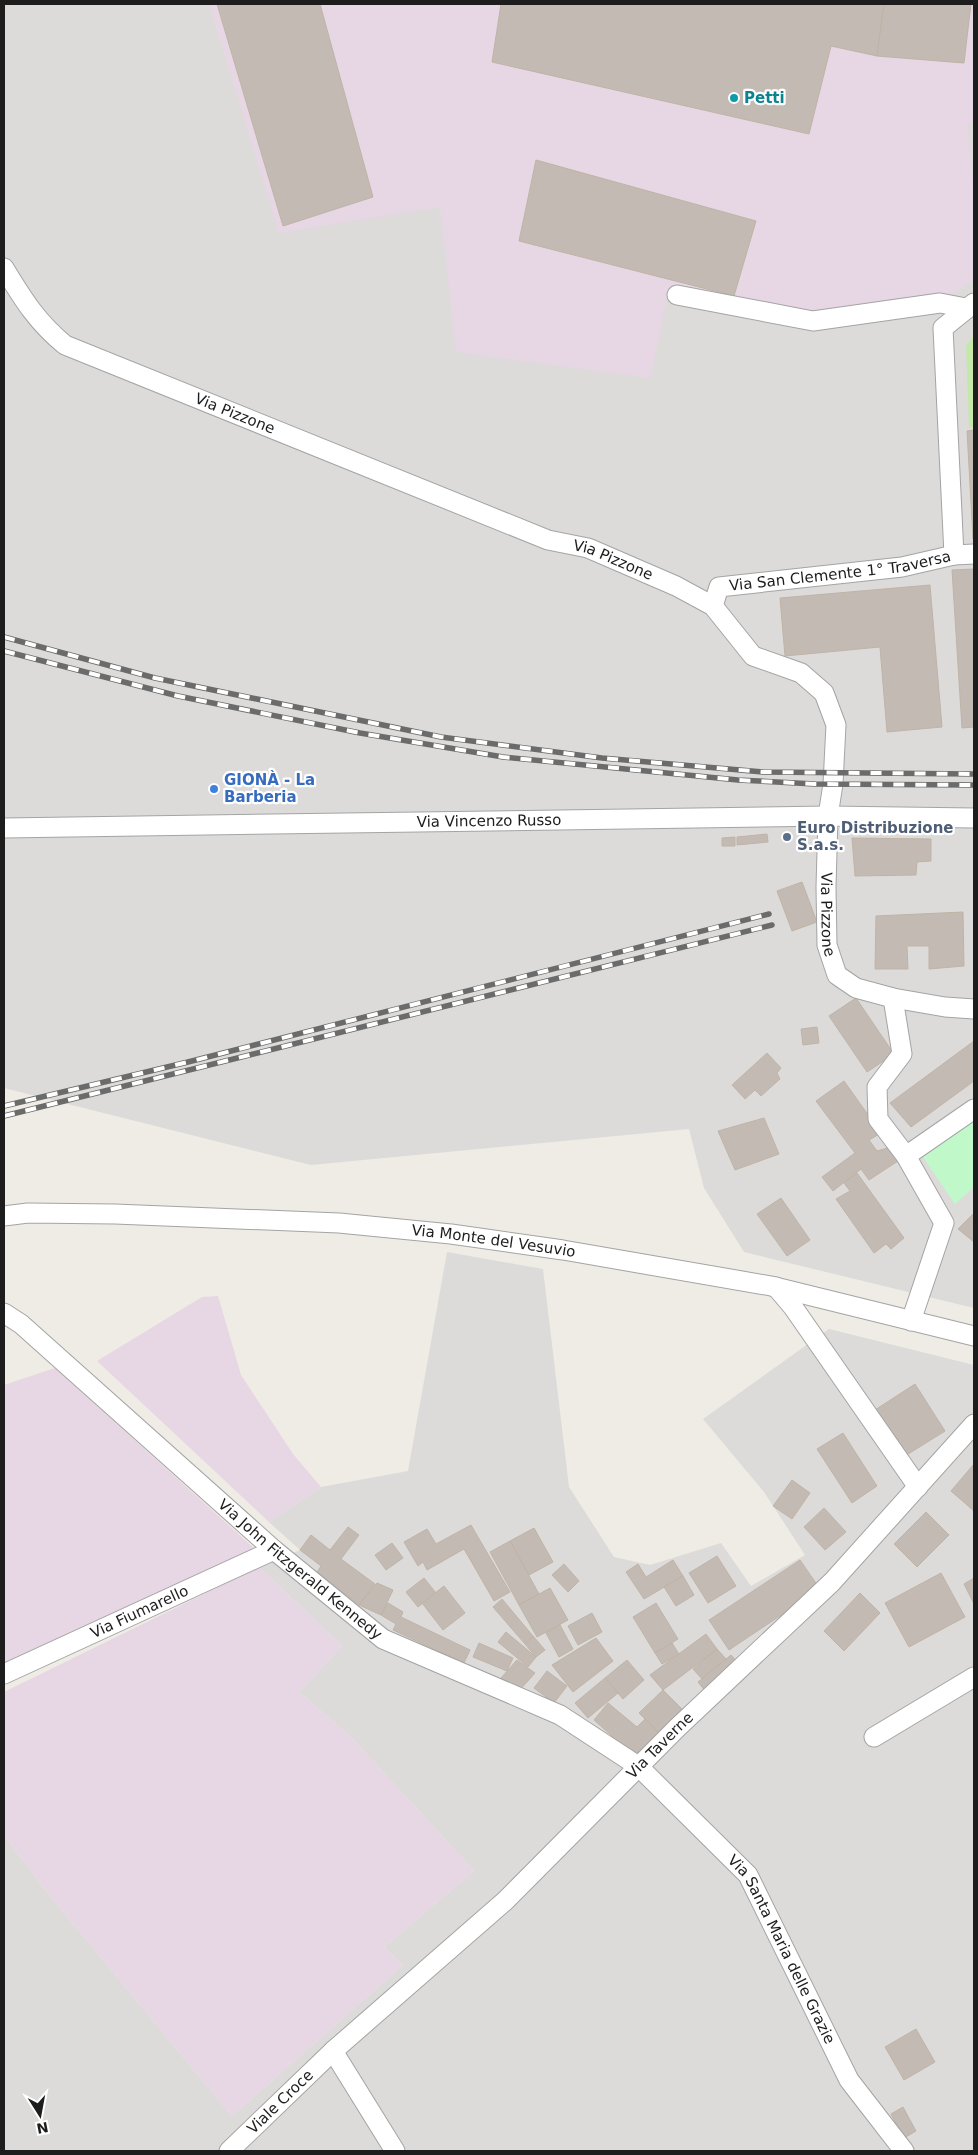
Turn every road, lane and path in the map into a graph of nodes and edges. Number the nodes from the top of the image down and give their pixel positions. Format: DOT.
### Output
graph roads {
  1 [pos="4,268"];
  2 [pos="677,294"];
  3 [pos="970,305"];
  4 [pos="974,554"];
  5 [pos="954,555"];
  6 [pos="713,606"];
  7 [pos="828,816"];
  8 [pos="974,818"];
  9 [pos="4,828"];
  10 [pos="893,998"];
  11 [pos="974,1008"];
  12 [pos="974,1109"];
  13 [pos="906,1156"];
  14 [pos="4,1216"];
  15 [pos="776,1287"];
  16 [pos="4,1313"];
  17 [pos="911,1321"];
  18 [pos="974,1336"];
  19 [pos="974,1424"];
  20 [pos="918,1487"];
  21 [pos="274,1550"];
  22 [pos="4,1674"];
  23 [pos="974,1676"];
  24 [pos="874,1737"];
  25 [pos="638,1766"];
  26 [pos="332,2051"];
  27 [pos="229,2151"];
  28 [pos="395,2151"];
  29 [pos="904,2151"];
  1 -- 6 [label="street, Via Pizzone"];
  2 -- 3 [label="street"];
  3 -- 5 [label="street, Via San Clemente 1° Traversa"];
  4 -- 5 [label="street"];
  5 -- 6 [label="street, Via San Clemente 1° Traversa"];
  6 -- 7 [label="street, Via Pizzone"];
  7 -- 8 [label="street, Via Vincenzo Russo"];
  7 -- 9 [label="street, Via Vincenzo Russo"];
  7 -- 10 [label="street, Via Pizzone"];
  10 -- 11 [label="street, Via Pizzone"];
  10 -- 13 [label="street"];
  12 -- 13 [label="street"];
  13 -- 17 [label="street"];
  14 -- 15 [label="street, Via Monte del Vesuvio"];
  15 -- 17 [label="street, Via Monte del Vesuvio"];
  15 -- 20 [label="street"];
  16 -- 21 [label="street, Via John Fitzgerald Kennedy"];
  17 -- 18 [label="street, Via Monte del Vesuvio"];
  19 -- 20 [label="street, Via Taverne"];
  20 -- 25 [label="street, Via Taverne"];
  21 -- 22 [label="street, Via Fiumarello"];
  21 -- 25 [label="street, Via John Fitzgerald Kennedy"];
  23 -- 24 [label="street"];
  25 -- 26 [label="street, Via Taverne"];
  25 -- 29 [label="street, Via Santa Maria delle Grazie"];
  26 -- 27 [label="street, Viale Croce"];
  26 -- 28 [label="street"];
}
